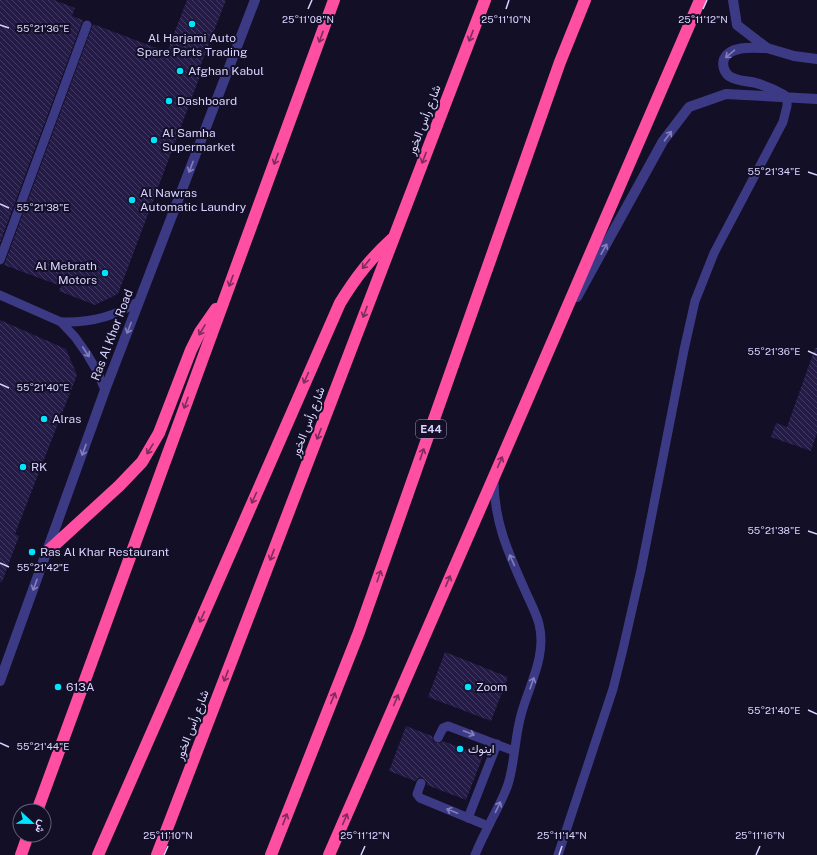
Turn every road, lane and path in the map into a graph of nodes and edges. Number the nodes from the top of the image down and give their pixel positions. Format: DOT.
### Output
graph roads {
  1 [pos="255,0"];
  2 [pos="334,0"];
  3 [pos="485,0"];
  4 [pos="585,0"];
  5 [pos="700,0"];
  6 [pos="733,0"];
  7 [pos="87,25"];
  8 [pos="767,48"];
  9 [pos="817,59"];
  10 [pos="787,97"];
  11 [pos="817,98"];
  12 [pos="394,237"];
  13 [pos="0,260"];
  14 [pos="0,295"];
  15 [pos="224,298"];
  16 [pos="139,301"];
  17 [pos="61,322"];
  18 [pos="558,332"];
  19 [pos="104,390"];
  20 [pos="494,476"];
  21 [pos="48,551"];
  22 [pos="0,681"];
  23 [pos="438,738"];
  24 [pos="497,744"];
  25 [pos="514,751"];
  26 [pos="421,783"];
  27 [pos="40,803"];
  28 [pos="468,818"];
  29 [pos="488,826"];
  30 [pos="25,843"];
  31 [pos="20,855"];
  32 [pos="98,855"];
  33 [pos="157,855"];
  34 [pos="270,855"];
  35 [pos="329,855"];
  36 [pos="475,855"];
  37 [pos="558,855"];
  1 -- 16 [label="street, Ras Al Khor Road, one-way"];
  2 -- 15 [label="highway, one-way"];
  3 -- 12 [label="highway, شارع رأس الخور, one-way"];
  34 -- 4 [label="highway, E44, one-way"];
  5 -- 18 [label="highway"];
  6 -- 8 [label="street"];
  7 -- 13 [label="lane"];
  8 -- 9 [label="street"];
  8 -- 10 [label="street, one-way"];
  10 -- 11 [label="street"];
  18 -- 10 [label="street, one-way"];
  10 -- 37 [label="lane"];
  12 -- 32 [label="highway, one-way"];
  12 -- 33 [label="highway, شارع رأس الخور, one-way"];
  14 -- 17 [label="lane"];
  15 -- 21 [label="highway, one-way"];
  15 -- 27 [label="highway, one-way"];
  16 -- 17 [label="lane"];
  16 -- 19 [label="street, Ras Al Khor Road, one-way"];
  17 -- 19 [label="lane, one-way"];
  20 -- 18 [label="highway, one-way"];
  19 -- 21 [label="street, Ras Al Khor Road, one-way"];
  25 -- 20 [label="lane, one-way"];
  35 -- 20 [label="highway, one-way"];
  21 -- 22 [label="street, Ras Al Khor Road, one-way"];
  23 -- 24 [label="lane, one-way"];
  24 -- 25 [label="lane"];
  24 -- 28 [label="lane"];
  29 -- 25 [label="lane, one-way"];
  28 -- 26 [label="lane, one-way"];
  28 -- 29 [label="lane"];
  29 -- 36 [label="lane"];
  30 -- 31 [label="highway"];
}
